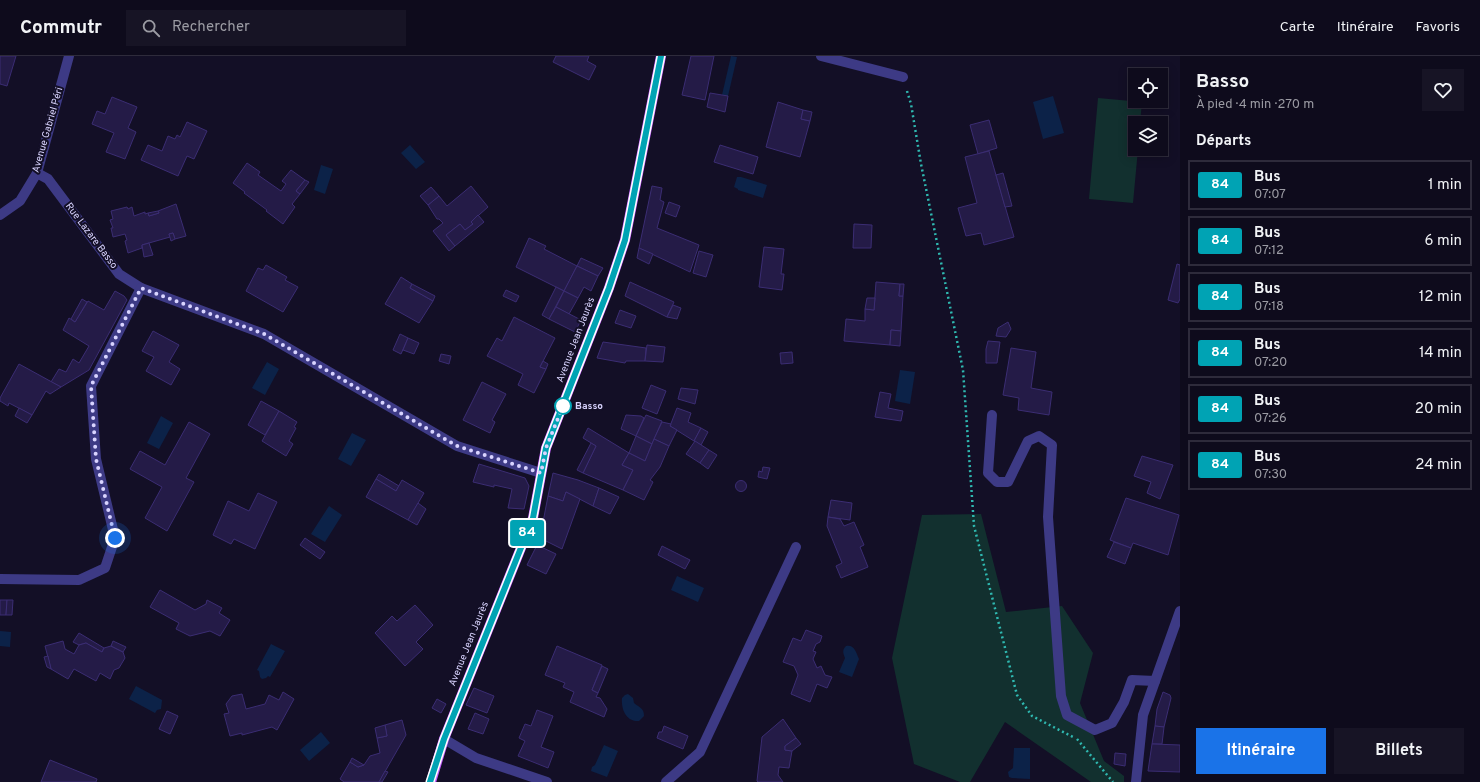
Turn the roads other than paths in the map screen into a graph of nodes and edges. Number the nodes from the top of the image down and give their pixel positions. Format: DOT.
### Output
graph roads {
  1 [pos="69,56"];
  2 [pos="661,56"];
  3 [pos="821,56"];
  4 [pos="903,77"];
  5 [pos="37,173"];
  6 [pos="0,215"];
  7 [pos="141,288"];
  8 [pos="992,416"];
  9 [pos="541,473"];
  10 [pos="796,547"];
  11 [pos="0,579"];
  12 [pos="1180,611"];
  13 [pos="1155,681"];
  14 [pos="444,739"];
  15 [pos="430,782"];
  16 [pos="547,782"];
  17 [pos="666,782"];
  18 [pos="1136,782"];
  1 -- 5 [label="street, Avenue Gabriel Péri"];
  2 -- 9 [label="main road, Avenue Jean Jaurès"];
  3 -- 4 [label="street"];
  5 -- 6 [label="street, Avenue Gabriel Péri"];
  5 -- 7 [label="street, Rue Lazare Basso"];
  7 -- 9 [label="street, Rue Lazare Basso"];
  7 -- 11 [label="street"];
  8 -- 13 [label="street"];
  9 -- 14 [label="main road, Avenue Jean Jaurès"];
  10 -- 17 [label="street"];
  12 -- 13 [label="street"];
  13 -- 18 [label="street"];
  14 -- 15 [label="main road, Avenue Jean Jaurès"];
  14 -- 16 [label="street"];
}
